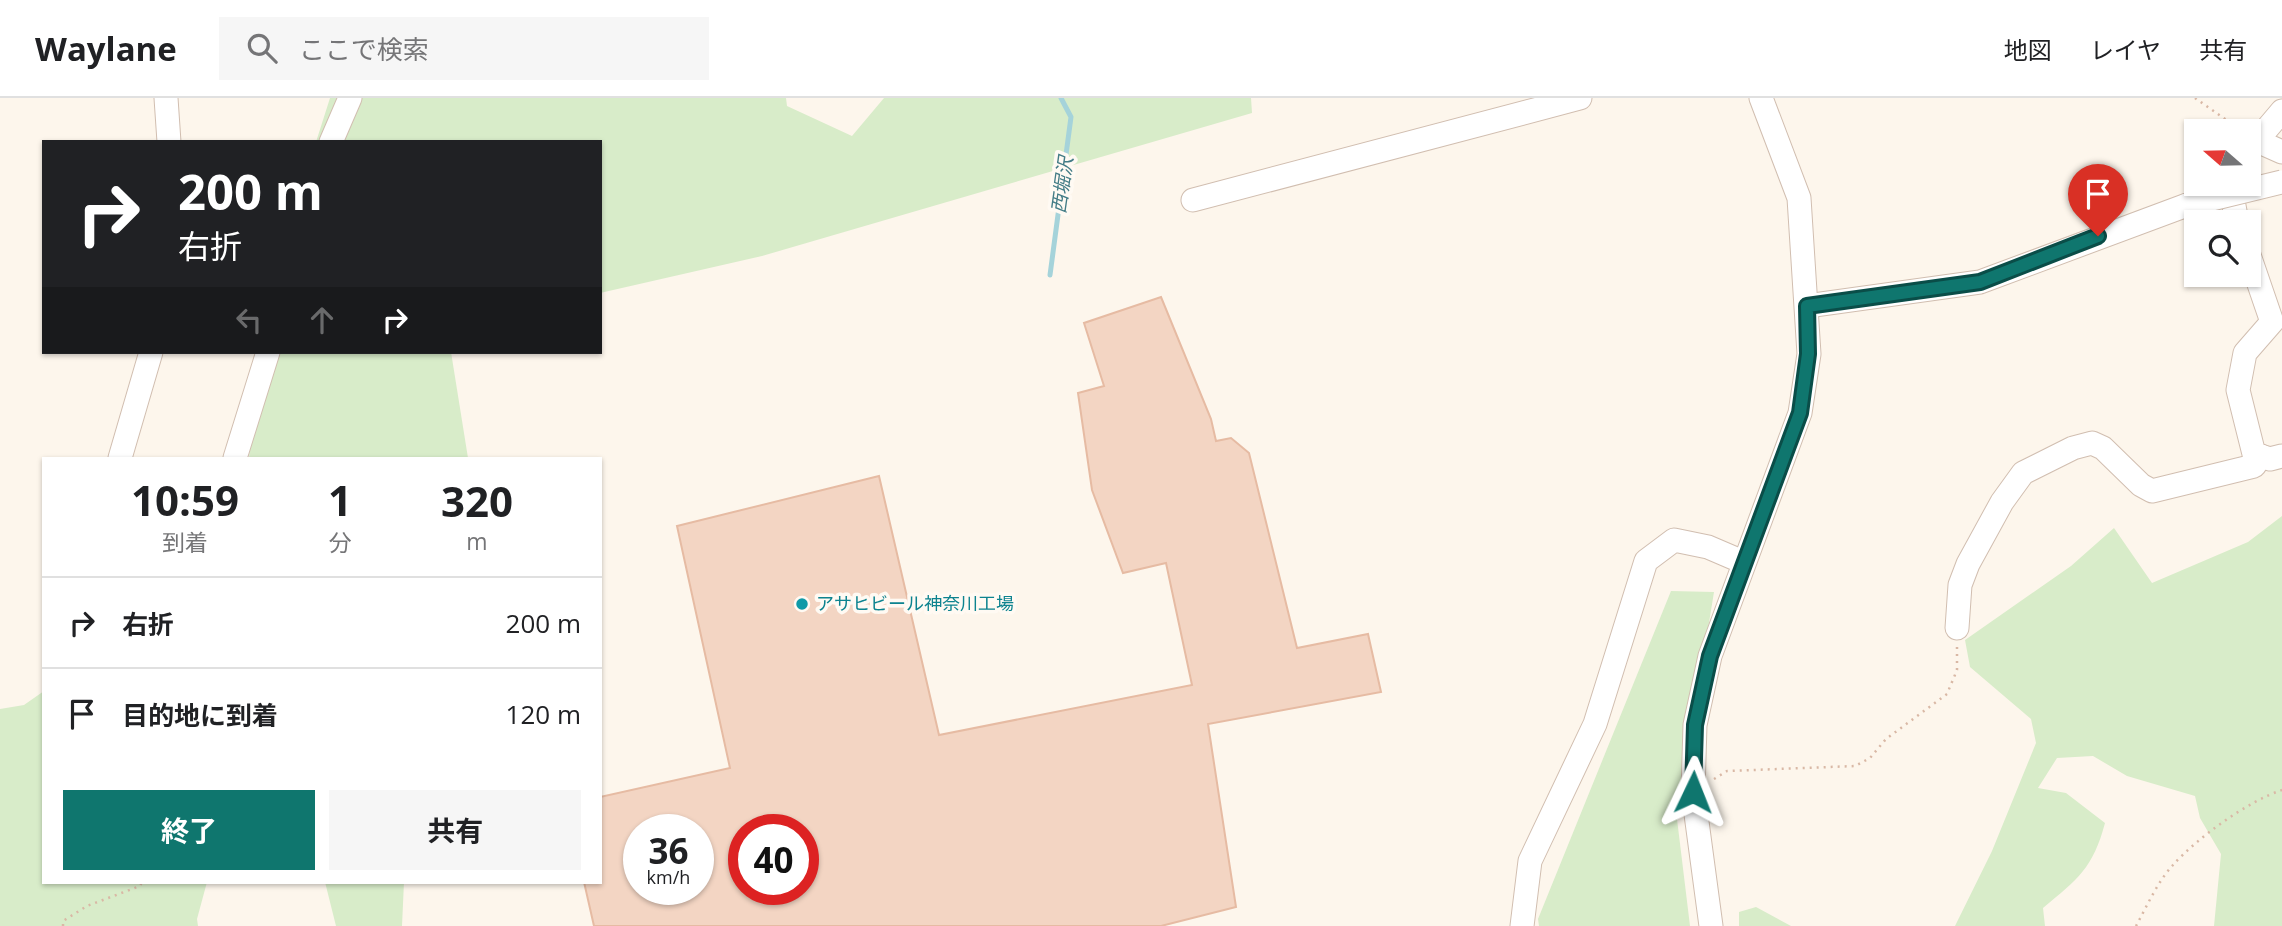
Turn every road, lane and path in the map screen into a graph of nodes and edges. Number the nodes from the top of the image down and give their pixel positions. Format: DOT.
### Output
graph roads {
  1 [pos="166,98"];
  2 [pos="350,98"];
  3 [pos="1580,98"];
  4 [pos="1761,98"];
  5 [pos="2195,98"];
  6 [pos="2282,111"];
  7 [pos="2222,119"];
  8 [pos="2261,129"];
  9 [pos="169,140"];
  10 [pos="332,140"];
  11 [pos="2261,144"];
  12 [pos="2282,152"];
  13 [pos="2282,182"];
  14 [pos="1193,200"];
  15 [pos="2260,287"];
  16 [pos="1807,306"];
  17 [pos="150,354"];
  18 [pos="267,354"];
  19 [pos="2272,456"];
  20 [pos="120,457"];
  21 [pos="235,457"];
  22 [pos="1743,562"];
  23 [pos="1957,628"];
  24 [pos="2282,790"];
  25 [pos="1693,792"];
  26 [pos="142,884"];
  27 [pos="63,926"];
  28 [pos="1522,926"];
  29 [pos="1711,926"];
  30 [pos="2136,926"];
  1 -- 9 [label="street"];
  2 -- 10 [label="street"];
  3 -- 14 [label="street"];
  4 -- 16 [label="street"];
  5 -- 7 [label="path"];
  6 -- 8 [label="street"];
  11 -- 12 [label="street"];
  13 -- 16 [label="street, bridge"];
  15 -- 19 [label="street"];
  16 -- 22 [label="street"];
  17 -- 20 [label="street"];
  18 -- 21 [label="street"];
  19 -- 23 [label="street"];
  22 -- 25 [label="street"];
  22 -- 28 [label="street"];
  23 -- 25 [label="path"];
  24 -- 30 [label="path"];
  25 -- 29 [label="street"];
  26 -- 27 [label="path"];
}
